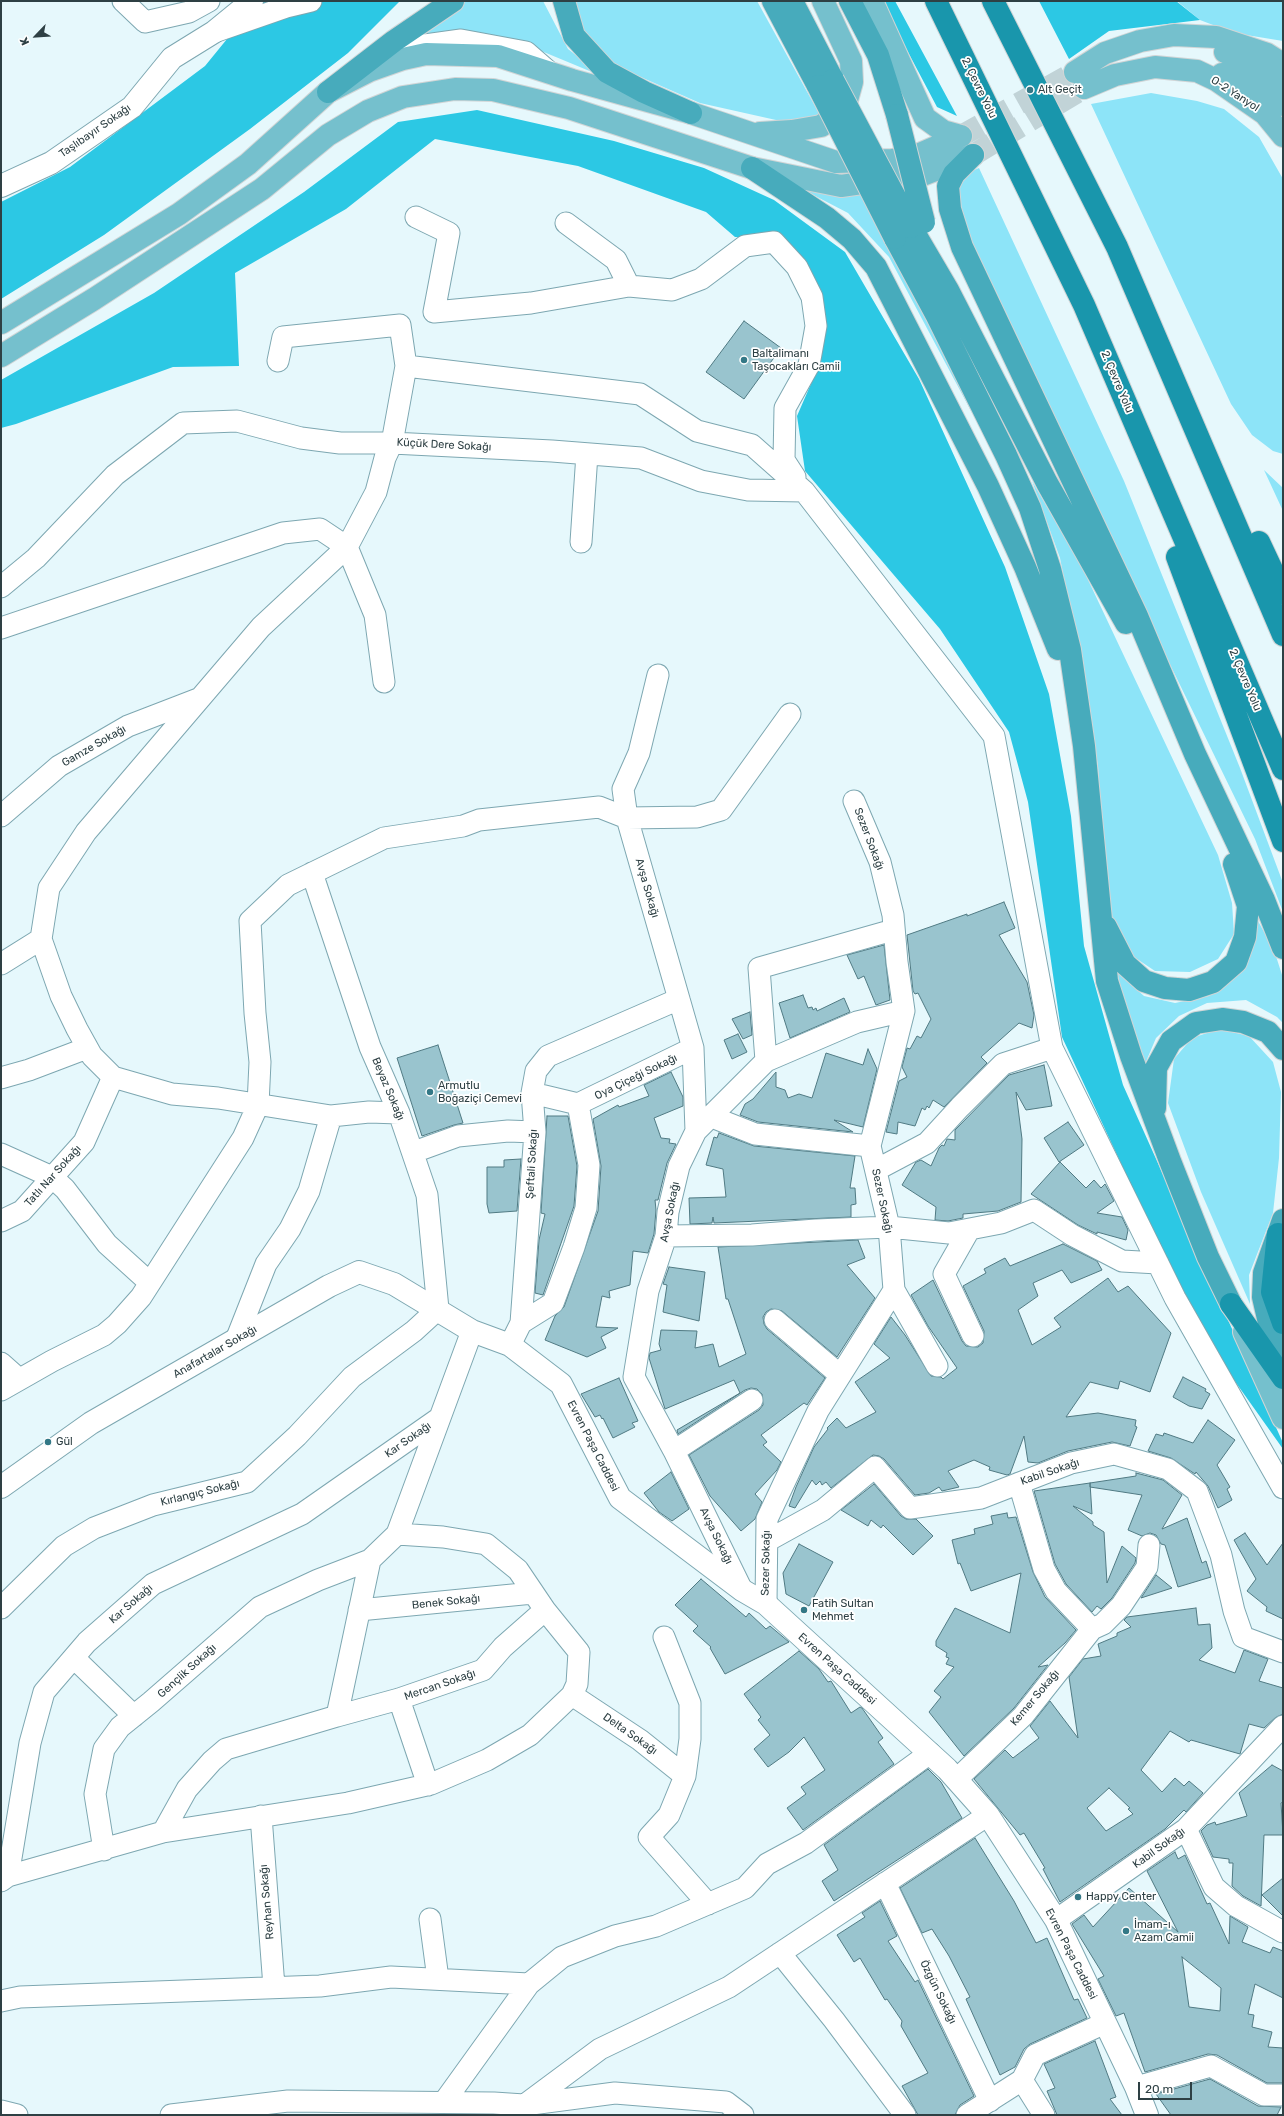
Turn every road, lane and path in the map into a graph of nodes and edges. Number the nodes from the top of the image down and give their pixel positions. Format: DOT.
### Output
graph roads {
  1 [pos="123,1"];
  2 [pos="210,1"];
  3 [pos="252,1"];
  4 [pos="312,1"];
  5 [pos="453,1"];
  6 [pos="564,1"];
  7 [pos="773,1"];
  8 [pos="792,1"];
  9 [pos="823,1"];
  10 [pos="850,1"];
  11 [pos="872,1"];
  12 [pos="936,1"];
  13 [pos="993,1"];
  14 [pos="214,32"];
  15 [pos="1174,35"];
  16 [pos="1278,58"];
  17 [pos="1197,72"];
  18 [pos="826,83"];
  19 [pos="1283,85"];
  20 [pos="328,92"];
  21 [pos="1283,105"];
  22 [pos="691,112"];
  23 [pos="751,134"];
  24 [pos="1283,136"];
  25 [pos="973,155"];
  26 [pos="752,168"];
  27 [pos="1,186"];
  28 [pos="416,217"];
  29 [pos="566,224"];
  30 [pos="910,229"];
  31 [pos="1117,247"];
  32 [pos="629,286"];
  33 [pos="1084,305"];
  34 [pos="1,324"];
  35 [pos="1,356"];
  36 [pos="278,361"];
  37 [pos="406,366"];
  38 [pos="392,442"];
  39 [pos="587,454"];
  40 [pos="804,491"];
  41 [pos="581,542"];
  42 [pos="347,547"];
  43 [pos="1,587"];
  44 [pos="1283,593"];
  45 [pos="1,628"];
  46 [pos="1283,636"];
  47 [pos="658,675"];
  48 [pos="384,682"];
  49 [pos="200,697"];
  50 [pos="1078,707"];
  51 [pos="1176,707"];
  52 [pos="790,714"];
  53 [pos="1195,754"];
  54 [pos="1283,769"];
  55 [pos="854,801"];
  56 [pos="1,816"];
  57 [pos="627,818"];
  58 [pos="1283,842"];
  59 [pos="312,873"];
  60 [pos="1099,911"];
  61 [pos="893,930"];
  62 [pos="41,939"];
  63 [pos="1283,948"];
  64 [pos="1,964"];
  65 [pos="679,998"];
  66 [pos="904,1011"];
  67 [pos="87,1048"];
  68 [pos="693,1048"];
  69 [pos="1052,1048"];
  70 [pos="1283,1049"];
  71 [pos="766,1061"];
  72 [pos="113,1077"];
  73 [pos="1,1078"];
  74 [pos="532,1093"];
  75 [pos="578,1104"];
  76 [pos="258,1105"];
  77 [pos="399,1113"];
  78 [pos="332,1116"];
  79 [pos="712,1117"];
  80 [pos="1154,1118"];
  81 [pos="696,1131"];
  82 [pos="535,1132"];
  83 [pos="870,1146"];
  84 [pos="414,1152"];
  85 [pos="1,1154"];
  86 [pos="876,1170"];
  87 [pos="52,1177"];
  88 [pos="1,1221"];
  89 [pos="889,1227"];
  90 [pos="1280,1227"];
  91 [pos="969,1230"];
  92 [pos="666,1236"];
  93 [pos="1158,1263"];
  94 [pos="150,1283"];
  95 [pos="894,1290"];
  96 [pos="1231,1304"];
  97 [pos="438,1309"];
  98 [pos="775,1320"];
  99 [pos="521,1323"];
  100 [pos="1283,1323"];
  101 [pos="472,1331"];
  102 [pos="973,1336"];
  103 [pos="236,1340"];
  104 [pos="510,1345"];
  105 [pos="1283,1350"];
  106 [pos="1,1363"];
  107 [pos="937,1366"];
  108 [pos="840,1375"];
  109 [pos="1283,1378"];
  110 [pos="19,1379"];
  111 [pos="1,1390"];
  112 [pos="752,1400"];
  113 [pos="1283,1418"];
  114 [pos="438,1419"];
  115 [pos="674,1450"];
  116 [pos="1019,1483"];
  117 [pos="1,1486"];
  118 [pos="1283,1488"];
  119 [pos="397,1534"];
  120 [pos="767,1541"];
  121 [pos="1149,1545"];
  122 [pos="370,1560"];
  123 [pos="742,1590"];
  124 [pos="533,1593"];
  125 [pos="766,1604"];
  126 [pos="1,1608"];
  127 [pos="359,1610"];
  128 [pos="545,1610"];
  129 [pos="1092,1629"];
  130 [pos="664,1637"];
  131 [pos="1283,1652"];
  132 [pos="74,1658"];
  133 [pos="572,1695"];
  134 [pos="399,1699"];
  135 [pos="134,1716"];
  136 [pos="337,1716"];
  137 [pos="1283,1726"];
  138 [pos="930,1753"];
  139 [pos="686,1776"];
  140 [pos="957,1779"];
  141 [pos="428,1785"];
  142 [pos="988,1815"];
  143 [pos="261,1816"];
  144 [pos="1186,1829"];
  145 [pos="163,1832"];
  146 [pos="104,1850"];
  147 [pos="5,1878"];
  148 [pos="885,1883"];
  149 [pos="708,1904"];
  150 [pos="430,1918"];
  151 [pos="1056,1920"];
  152 [pos="1283,1932"];
  153 [pos="780,1953"];
  154 [pos="438,1979"];
  155 [pos="529,1984"];
  156 [pos="274,1987"];
  157 [pos="1,2001"];
  158 [pos="1105,2023"];
  159 [pos="1022,2080"];
  160 [pos="1136,2087"];
  161 [pos="1283,2095"];
  162 [pos="990,2101"];
  163 [pos="444,2102"];
  164 [pos="1,2110"];
  165 [pos="522,2110"];
  166 [pos="17,2115"];
  167 [pos="171,2115"];
  168 [pos="743,2115"];
  169 [pos="905,2115"];
  170 [pos="967,2115"];
  171 [pos="1044,2115"];
  172 [pos="1147,2115"];
  1 -- 2 [label="street"];
  3 -- 14 [label="main road, Taşlıbayır Sokağı"];
  4 -- 14 [label="street, Taşlıbayır Sokağı"];
  5 -- 20 [label="highway"];
  6 -- 22 [label="highway"];
  7 -- 18 [label="highway"];
  8 -- 18 [label="highway"];
  9 -- 23 [label="main road"];
  10 -- 30 [label="highway, bridge"];
  11 -- 23 [label="main road"];
  12 -- 33 [label="highway, 2. Çevre Yolu"];
  13 -- 31 [label="highway"];
  14 -- 27 [label="main road, Taşlıbayır Sokağı"];
  15 -- 16 [label="main road"];
  15 -- 17 [label="main road, O-2 Yanyol"];
  15 -- 19 [label="main road"];
  17 -- 21 [label="main road"];
  17 -- 24 [label="main road, O-2 Yanyol"];
  18 -- 30 [label="highway, bridge"];
  20 -- 22 [label="main road"];
  20 -- 34 [label="main road"];
  22 -- 23 [label="main road"];
  25 -- 26 [label="main road"];
  25 -- 51 [label="highway"];
  26 -- 35 [label="main road"];
  26 -- 50 [label="highway"];
  28 -- 32 [label="street"];
  29 -- 32 [label="street"];
  30 -- 50 [label="highway"];
  30 -- 51 [label="highway"];
  31 -- 44 [label="highway"];
  31 -- 46 [label="highway"];
  32 -- 40 [label="street"];
  33 -- 54 [label="highway, 2. Çevre Yolu"];
  33 -- 58 [label="highway"];
  36 -- 37 [label="street"];
  37 -- 38 [label="street"];
  37 -- 40 [label="street"];
  38 -- 39 [label="street, Küçük Dere Sokağı"];
  38 -- 42 [label="street, Küçük Dere Sokağı"];
  38 -- 43 [label="street"];
  39 -- 40 [label="street, Küçük Dere Sokağı"];
  39 -- 41 [label="street"];
  40 -- 69 [label="street"];
  42 -- 45 [label="street"];
  42 -- 48 [label="street"];
  42 -- 49 [label="street, Küçük Dere Sokağı"];
  47 -- 57 [label="street, Avşa Sokağı"];
  49 -- 56 [label="street, Gamze Sokağı"];
  49 -- 62 [label="street, Küçük Dere Sokağı"];
  50 -- 60 [label="highway"];
  51 -- 53 [label="highway"];
  52 -- 57 [label="street"];
  53 -- 60 [label="highway"];
  53 -- 63 [label="highway"];
  55 -- 61 [label="street, Sezer Sokağı"];
  57 -- 59 [label="street"];
  57 -- 65 [label="street, Avşa Sokağı"];
  59 -- 76 [label="street"];
  59 -- 77 [label="street, Beyaz Sokağı"];
  60 -- 80 [label="highway"];
  61 -- 66 [label="street, Sezer Sokağı"];
  61 -- 71 [label="street"];
  62 -- 64 [label="street"];
  62 -- 67 [label="street"];
  65 -- 68 [label="street, Avşa Sokağı"];
  65 -- 74 [label="street, Şeftali Sokağı"];
  66 -- 71 [label="street"];
  66 -- 83 [label="street, Sezer Sokağı"];
  67 -- 72 [label="street"];
  67 -- 73 [label="street"];
  68 -- 75 [label="street, Oya Çiçeği Sokağı"];
  68 -- 81 [label="street, Avşa Sokağı"];
  69 -- 86 [label="street"];
  69 -- 93 [label="street"];
  70 -- 80 [label="highway"];
  71 -- 79 [label="street"];
  72 -- 76 [label="street"];
  72 -- 87 [label="street, Tatlı Nar Sokağı"];
  74 -- 75 [label="street"];
  74 -- 82 [label="street, Şeftali Sokağı"];
  75 -- 99 [label="street"];
  76 -- 78 [label="street"];
  76 -- 94 [label="street"];
  77 -- 78 [label="street"];
  77 -- 84 [label="street, Beyaz Sokağı"];
  78 -- 103 [label="street"];
  79 -- 81 [label="street"];
  79 -- 83 [label="street"];
  80 -- 96 [label="highway"];
  81 -- 92 [label="street, Avşa Sokağı"];
  82 -- 84 [label="street"];
  82 -- 99 [label="street, Şeftali Sokağı"];
  83 -- 86 [label="street, Sezer Sokağı"];
  84 -- 97 [label="street, Beyaz Sokağı"];
  85 -- 87 [label="street"];
  86 -- 89 [label="street, Sezer Sokağı"];
  87 -- 88 [label="street, Tatlı Nar Sokağı"];
  87 -- 94 [label="street"];
  89 -- 91 [label="street"];
  89 -- 92 [label="street"];
  89 -- 95 [label="street, Sezer Sokağı"];
  90 -- 100 [label="highway"];
  90 -- 105 [label="highway"];
  91 -- 93 [label="street"];
  91 -- 102 [label="street"];
  92 -- 115 [label="street, Avşa Sokağı"];
  93 -- 118 [label="street"];
  94 -- 110 [label="street"];
  95 -- 107 [label="street"];
  95 -- 108 [label="street, Sezer Sokağı"];
  96 -- 109 [label="highway"];
  96 -- 113 [label="main road"];
  97 -- 101 [label="main road, Evren Paşa Caddesi"];
  97 -- 103 [label="main road, Anafartalar Sokağı"];
  97 -- 126 [label="street, Kırlangıç Sokağı"];
  98 -- 108 [label="street"];
  99 -- 104 [label="street, Şeftali Sokağı"];
  101 -- 104 [label="main road, Evren Paşa Caddesi"];
  101 -- 114 [label="street"];
  103 -- 117 [label="main road, Anafartalar Sokağı"];
  104 -- 123 [label="main road, Evren Paşa Caddesi"];
  106 -- 110 [label="street"];
  108 -- 120 [label="street, Sezer Sokağı"];
  110 -- 111 [label="street"];
  112 -- 115 [label="street"];
  114 -- 119 [label="street"];
  114 -- 132 [label="street, Kar Sokağı"];
  115 -- 123 [label="street, Avşa Sokağı"];
  116 -- 120 [label="street, Kabil Sokağı"];
  116 -- 129 [label="street"];
  116 -- 131 [label="street, Kabil Sokağı"];
  119 -- 122 [label="street"];
  119 -- 124 [label="street"];
  120 -- 125 [label="street, Sezer Sokağı"];
  121 -- 129 [label="street, Kemer Sokağı"];
  122 -- 127 [label="street"];
  122 -- 135 [label="street, Gençlik Sokağı"];
  123 -- 125 [label="main road, Evren Paşa Caddesi"];
  124 -- 127 [label="street, Benek Sokağı"];
  124 -- 128 [label="street"];
  125 -- 138 [label="main road, Evren Paşa Caddesi"];
  127 -- 136 [label="street"];
  128 -- 133 [label="street"];
  128 -- 134 [label="street, Mercan Sokağı"];
  129 -- 140 [label="street, Kemer Sokağı"];
  130 -- 139 [label="street"];
  132 -- 135 [label="street"];
  132 -- 147 [label="street, Kar Sokağı"];
  133 -- 139 [label="street, Delta Sokağı"];
  133 -- 141 [label="street"];
  134 -- 136 [label="street, Mercan Sokağı"];
  134 -- 141 [label="street"];
  135 -- 146 [label="street, Gençlik Sokağı"];
  136 -- 145 [label="street, Mercan Sokağı"];
  137 -- 144 [label="street, Kabil Sokağı"];
  138 -- 140 [label="main road, Evren Paşa Caddesi"];
  138 -- 149 [label="street"];
  139 -- 149 [label="street"];
  140 -- 142 [label="main road, Evren Paşa Caddesi"];
  141 -- 143 [label="street"];
  142 -- 148 [label="street"];
  142 -- 151 [label="main road, Evren Paşa Caddesi"];
  143 -- 145 [label="street"];
  143 -- 156 [label="street, Reyhan Sokağı"];
  144 -- 151 [label="street, Kabil Sokağı"];
  144 -- 152 [label="street"];
  145 -- 146 [label="street"];
  146 -- 147 [label="street"];
  148 -- 153 [label="street"];
  148 -- 162 [label="street, Özgün Sokağı"];
  149 -- 155 [label="street"];
  150 -- 154 [label="street"];
  151 -- 158 [label="main road, Evren Paşa Caddesi"];
  153 -- 165 [label="street"];
  153 -- 169 [label="street"];
  154 -- 155 [label="street"];
  154 -- 156 [label="street"];
  155 -- 163 [label="street"];
  156 -- 157 [label="street"];
  158 -- 159 [label="street"];
  158 -- 160 [label="main road, Evren Paşa Caddesi"];
  159 -- 162 [label="street"];
  159 -- 171 [label="street"];
  160 -- 161 [label="street"];
  160 -- 172 [label="main road, Evren Paşa Caddesi"];
  162 -- 170 [label="street"];
  163 -- 165 [label="street"];
  163 -- 167 [label="street"];
  164 -- 166 [label="street"];
  165 -- 168 [label="street"];
}
